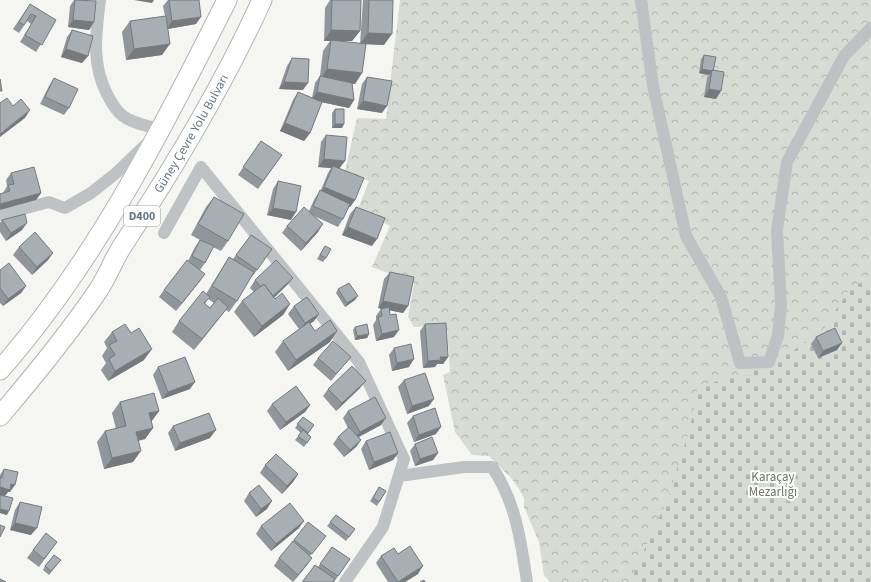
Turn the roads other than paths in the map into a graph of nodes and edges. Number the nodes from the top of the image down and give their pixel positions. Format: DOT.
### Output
graph roads {
  1 [pos="100,0"];
  2 [pos="227,0"];
  3 [pos="262,0"];
  4 [pos="641,0"];
  5 [pos="871,28"];
  6 [pos="161,130"];
  7 [pos="0,215"];
  8 [pos="164,233"];
  9 [pos="0,370"];
  10 [pos="0,416"];
  11 [pos="399,476"];
  12 [pos="345,582"];
  13 [pos="527,582"];
  1 -- 6 [label="street"];
  2 -- 6 [label="highway, Güney Çevre Yolu Bulvarı / D400"];
  3 -- 10 [label="highway, Güney Çevre Yolu Bulvarı / D400"];
  4 -- 5 [label="street"];
  6 -- 7 [label="street"];
  6 -- 9 [label="highway, Güney Çevre Yolu Bulvarı / D400"];
  8 -- 11 [label="street"];
  11 -- 12 [label="street"];
  11 -- 13 [label="street"];
}
